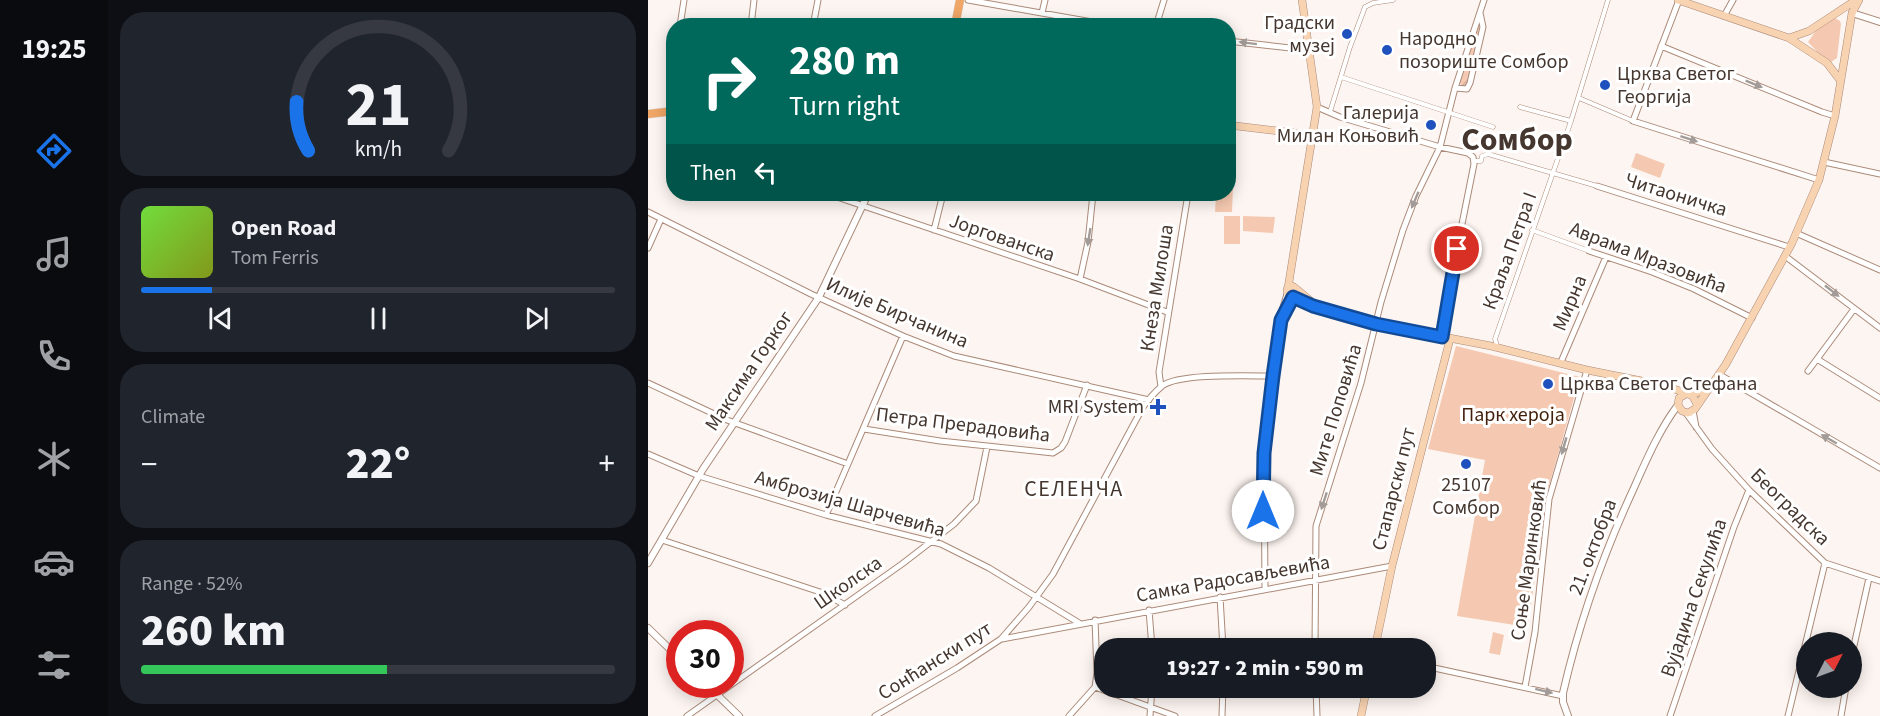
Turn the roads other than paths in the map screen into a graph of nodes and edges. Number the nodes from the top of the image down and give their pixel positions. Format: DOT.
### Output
graph roads {
  1 [pos="684,0"];
  2 [pos="754,0"];
  3 [pos="818,0"];
  4 [pos="960,0"];
  5 [pos="968,0"];
  6 [pos="1045,0"];
  7 [pos="1164,0"];
  8 [pos="1302,0"];
  9 [pos="1393,0"];
  10 [pos="1484,0"];
  11 [pos="1608,0"];
  12 [pos="1679,0"];
  13 [pos="1733,0"];
  14 [pos="1857,0"];
  15 [pos="1388,1"];
  16 [pos="1042,13"];
  17 [pos="1480,13"];
  18 [pos="1852,13"];
  19 [pos="1836,14"];
  20 [pos="1724,16"];
  21 [pos="681,18"];
  22 [pos="751,18"];
  23 [pos="815,18"];
  24 [pos="957,18"];
  25 [pos="1070,18"];
  26 [pos="1158,18"];
  27 [pos="1880,22"];
  28 [pos="1850,25"];
  29 [pos="1809,31"];
  30 [pos="1789,38"];
  31 [pos="1236,42"];
  32 [pos="1661,46"];
  33 [pos="1807,48"];
  34 [pos="1309,50"];
  35 [pos="1844,60"];
  36 [pos="1827,63"];
  37 [pos="1341,77"];
  38 [pos="1840,80"];
  39 [pos="1455,88"];
  40 [pos="1579,98"];
  41 [pos="1317,107"];
  42 [pos="1520,107"];
  43 [pos="1448,111"];
  44 [pos="666,112"];
  45 [pos="1329,113"];
  46 [pos="648,114"];
  47 [pos="1835,116"];
  48 [pos="1571,121"];
  49 [pos="1633,121"];
  50 [pos="1236,126"];
  51 [pos="1493,127"];
  52 [pos="1312,135"];
  53 [pos="1440,147"];
  54 [pos="1473,159"];
  55 [pos="1824,162"];
  56 [pos="1554,172"];
  57 [pos="1880,174"];
  58 [pos="1819,180"];
  59 [pos="1597,186"];
  60 [pos="846,201"];
  61 [pos="865,201"];
  62 [pos="941,201"];
  63 [pos="1092,201"];
  64 [pos="1187,201"];
  65 [pos="862,207"];
  66 [pos="648,213"];
  67 [pos="660,219"];
  68 [pos="934,230"];
  69 [pos="1532,230"];
  70 [pos="1796,233"];
  71 [pos="648,248"];
  72 [pos="1790,248"];
  73 [pos="1589,251"];
  74 [pos="1785,256"];
  75 [pos="1606,257"];
  76 [pos="1880,270"];
  77 [pos="1080,279"];
  78 [pos="1292,292"];
  79 [pos="819,297"];
  80 [pos="1854,309"];
  81 [pos="1167,312"];
  82 [pos="1752,318"];
  83 [pos="1376,324"];
  84 [pos="1880,328"];
  85 [pos="903,336"];
  86 [pos="1442,337"];
  87 [pos="1450,339"];
  88 [pos="1495,339"];
  89 [pos="1485,345"];
  90 [pos="1497,347"];
  91 [pos="1817,359"];
  92 [pos="1562,362"];
  93 [pos="1587,370"];
  94 [pos="1808,371"];
  95 [pos="1720,375"];
  96 [pos="1273,376"];
  97 [pos="648,383"];
  98 [pos="1087,386"];
  99 [pos="1161,387"];
  100 [pos="1710,387"];
  101 [pos="1671,388"];
  102 [pos="1688,394"];
  103 [pos="1880,398"];
  104 [pos="1149,400"];
  105 [pos="1678,404"];
  106 [pos="1690,410"];
  107 [pos="1670,416"];
  108 [pos="733,422"];
  109 [pos="864,429"];
  110 [pos="987,447"];
  111 [pos="648,454"];
  112 [pos="848,464"];
  113 [pos="1880,468"];
  114 [pos="699,476"];
  115 [pos="1749,490"];
  116 [pos="826,515"];
  117 [pos="662,540"];
  118 [pos="933,542"];
  119 [pos="648,563"];
  120 [pos="1825,563"];
  121 [pos="1392,566"];
  122 [pos="1869,578"];
  123 [pos="1316,579"];
  124 [pos="1880,581"];
  125 [pos="1265,588"];
  126 [pos="1220,597"];
  127 [pos="1036,599"];
  128 [pos="844,605"];
  129 [pos="1149,610"];
  130 [pos="1095,620"];
  131 [pos="1079,623"];
  132 [pos="648,628"];
  133 [pos="1857,632"];
  134 [pos="1096,638"];
  135 [pos="1151,638"];
  136 [pos="1222,638"];
  137 [pos="1315,638"];
  138 [pos="1377,638"];
  139 [pos="1001,639"];
  140 [pos="666,645"];
  141 [pos="1436,668"];
  142 [pos="744,675"];
  143 [pos="1525,687"];
  144 [pos="1094,688"];
  145 [pos="1563,696"];
  146 [pos="711,698"];
  147 [pos="720,698"];
  148 [pos="1127,698"];
  149 [pos="1151,698"];
  150 [pos="1223,698"];
  151 [pos="1316,698"];
  152 [pos="1364,698"];
  153 [pos="1844,698"];
  154 [pos="1151,706"];
  155 [pos="687,716"];
  156 [pos="739,716"];
  157 [pos="875,716"];
  158 [pos="1069,716"];
  159 [pos="1150,716"];
  160 [pos="1175,716"];
  161 [pos="1222,716"];
  162 [pos="1317,716"];
  163 [pos="1361,716"];
  164 [pos="1568,716"];
  165 [pos="1670,716"];
  166 [pos="1788,716"];
  167 [pos="1841,716"];
  1 -- 21 [label="street"];
  2 -- 22 [label="street"];
  3 -- 23 [label="street"];
  4 -- 24 [label="main road"];
  5 -- 16 [label="street"];
  6 -- 16 [label="street"];
  7 -- 26 [label="street"];
  8 -- 34 [label="main road"];
  9 -- 15 [label="street"];
  10 -- 17 [label="street, Мите Поповића"];
  11 -- 40 [label="street"];
  12 -- 20 [label="main road"];
  12 -- 32 [label="street"];
  13 -- 20 [label="street"];
  14 -- 18 [label="main road"];
  14 -- 19 [label="main road"];
  15 -- 37 [label="street"];
  16 -- 25 [label="street"];
  17 -- 39 [label="street, Мите Поповића"];
  17 -- 39 [label="street"];
  18 -- 19 [label="main road"];
  18 -- 27 [label="street"];
  18 -- 28 [label="main road"];
  19 -- 28 [label="main road"];
  19 -- 29 [label="main road"];
  20 -- 30 [label="main road"];
  28 -- 35 [label="main road"];
  29 -- 30 [label="main road"];
  29 -- 33 [label="main road"];
  30 -- 33 [label="main road"];
  34 -- 31 [label="street, one-way"];
  32 -- 47 [label="street, one-way"];
  32 -- 49 [label="street"];
  33 -- 36 [label="main road"];
  34 -- 41 [label="main road"];
  35 -- 36 [label="main road"];
  35 -- 38 [label="main road"];
  36 -- 38 [label="main road"];
  37 -- 43 [label="street"];
  37 -- 45 [label="street"];
  38 -- 47 [label="main road"];
  39 -- 43 [label="street, Мите Поповића"];
  40 -- 48 [label="street, Краља Петра I"];
  40 -- 49 [label="street"];
  41 -- 45 [label="street"];
  41 -- 52 [label="main road"];
  42 -- 48 [label="street"];
  43 -- 51 [label="street"];
  43 -- 53 [label="street, Мите Поповића"];
  44 -- 46 [label="main road"];
  45 -- 53 [label="street"];
  47 -- 55 [label="main road"];
  48 -- 56 [label="street, Краља Петра I"];
  49 -- 58 [label="street, one-way"];
  50 -- 52 [label="main road"];
  52 -- 78 [label="main road"];
  53 -- 54 [label="street"];
  53 -- 83 [label="street, Мите Поповића, one-way"];
  54 -- 56 [label="street, Читаоничка"];
  54 -- 86 [label="street"];
  55 -- 57 [label="street"];
  55 -- 58 [label="main road"];
  56 -- 59 [label="street, Читаоничка"];
  56 -- 69 [label="street, Краља Петра I"];
  58 -- 70 [label="main road"];
  59 -- 72 [label="street, Читаоничка"];
  60 -- 65 [label="street, Јоргованска"];
  61 -- 65 [label="street, Максима Горког"];
  62 -- 68 [label="street"];
  63 -- 77 [label="street, one-way"];
  64 -- 81 [label="street, Кнеза Милоша"];
  65 -- 68 [label="street, Јоргованска"];
  65 -- 79 [label="street, Максима Горког"];
  66 -- 67 [label="street, Илије Бирчанина"];
  67 -- 71 [label="street"];
  67 -- 79 [label="street, Илије Бирчанина"];
  68 -- 77 [label="street, Јоргованска"];
  69 -- 73 [label="street, Аврама Мразовића"];
  69 -- 88 [label="street, Краља Петра I"];
  70 -- 72 [label="main road"];
  70 -- 76 [label="street"];
  72 -- 74 [label="main road"];
  73 -- 75 [label="street, Аврама Мразовића"];
  74 -- 80 [label="street, one-way"];
  74 -- 82 [label="main road"];
  75 -- 82 [label="street, Аврама Мразовића"];
  75 -- 92 [label="street, Мирна"];
  77 -- 81 [label="street, Јоргованска"];
  78 -- 83 [label="main road"];
  78 -- 96 [label="street"];
  79 -- 85 [label="street, Илије Бирчанина"];
  79 -- 108 [label="street, Максима Горког"];
  80 -- 84 [label="street"];
  80 -- 91 [label="street"];
  81 -- 99 [label="street, Кнеза Милоша"];
  82 -- 95 [label="main road"];
  83 -- 86 [label="main road"];
  83 -- 123 [label="street, Мите Поповића, one-way"];
  85 -- 98 [label="street, Илије Бирчанина"];
  85 -- 109 [label="street"];
  86 -- 87 [label="main road"];
  87 -- 89 [label="main road"];
  87 -- 121 [label="main road, Стапарски пут"];
  88 -- 89 [label="street, Краља Петра I"];
  88 -- 90 [label="street, Краља Петра I"];
  89 -- 90 [label="main road"];
  90 -- 92 [label="main road"];
  91 -- 94 [label="street"];
  91 -- 103 [label="street"];
  92 -- 93 [label="main road"];
  93 -- 101 [label="main road"];
  93 -- 143 [label="street, Соње Маринковић, one-way"];
  95 -- 100 [label="main road"];
  113 -- 95 [label="street, one-way"];
  96 -- 99 [label="street"];
  96 -- 125 [label="street"];
  97 -- 108 [label="street"];
  98 -- 104 [label="street, Илије Бирчанина"];
  98 -- 110 [label="street, Петра Прерадовића"];
  99 -- 104 [label="street, Сонћански пут"];
  100 -- 102 [label="main road"];
  100 -- 106 [label="main road"];
  101 -- 102 [label="main road"];
  101 -- 105 [label="main road"];
  102 -- 105 [label="main road"];
  102 -- 106 [label="main road"];
  104 -- 127 [label="street, Сонћански пут"];
  105 -- 106 [label="main road"];
  105 -- 107 [label="street, 21. октобра"];
  106 -- 107 [label="street"];
  106 -- 115 [label="street, Београдска"];
  107 -- 145 [label="street, 21. октобра"];
  108 -- 112 [label="street"];
  108 -- 114 [label="street, Максима Горког"];
  109 -- 110 [label="street, Петра Прерадовића"];
  109 -- 112 [label="street"];
  110 -- 118 [label="street, Школска"];
  111 -- 114 [label="street, Амброзија Шарчевића"];
  112 -- 116 [label="street"];
  114 -- 116 [label="street, Амброзија Шарчевића"];
  114 -- 117 [label="street, Максима Горког"];
  115 -- 120 [label="street, Београдска"];
  115 -- 165 [label="street, Вујадина Секулића"];
  116 -- 118 [label="street, Амброзија Шарчевића"];
  117 -- 119 [label="street, Максима Горког"];
  117 -- 128 [label="street"];
  118 -- 127 [label="street, Амброзија Шарчевића"];
  118 -- 128 [label="street, Школска"];
  120 -- 122 [label="street, Београдска"];
  120 -- 166 [label="street"];
  121 -- 123 [label="street, Самка Радосављевића"];
  121 -- 138 [label="main road, Стапарски пут"];
  122 -- 124 [label="street, Београдска"];
  122 -- 133 [label="street"];
  123 -- 125 [label="street, Самка Радосављевића"];
  123 -- 137 [label="street, Мите Поповића"];
  125 -- 126 [label="street, Самка Радосављевића"];
  126 -- 129 [label="street, Самка Радосављевића"];
  126 -- 136 [label="street"];
  127 -- 131 [label="street"];
  127 -- 139 [label="street, Сонћански пут"];
  128 -- 142 [label="street, Школска"];
  129 -- 130 [label="street, Самка Радосављевића"];
  129 -- 135 [label="street"];
  130 -- 131 [label="street, Самка Радосављевића"];
  130 -- 134 [label="street"];
  131 -- 139 [label="street, Самка Радосављевића"];
  132 -- 140 [label="street"];
  139 -- 157 [label="street, Сонћански пут"];
  141 -- 143 [label="street"];
  143 -- 145 [label="street, one-way"];
  144 -- 158 [label="street"];
  145 -- 164 [label="street"];
  146 -- 155 [label="street, Школска"];
  147 -- 156 [label="street"];
  148 -- 154 [label="street"];
  149 -- 154 [label="street"];
  150 -- 161 [label="street"];
  151 -- 162 [label="street"];
  152 -- 163 [label="main road"];
  153 -- 167 [label="street"];
  154 -- 159 [label="street"];
  154 -- 160 [label="street"];
}
